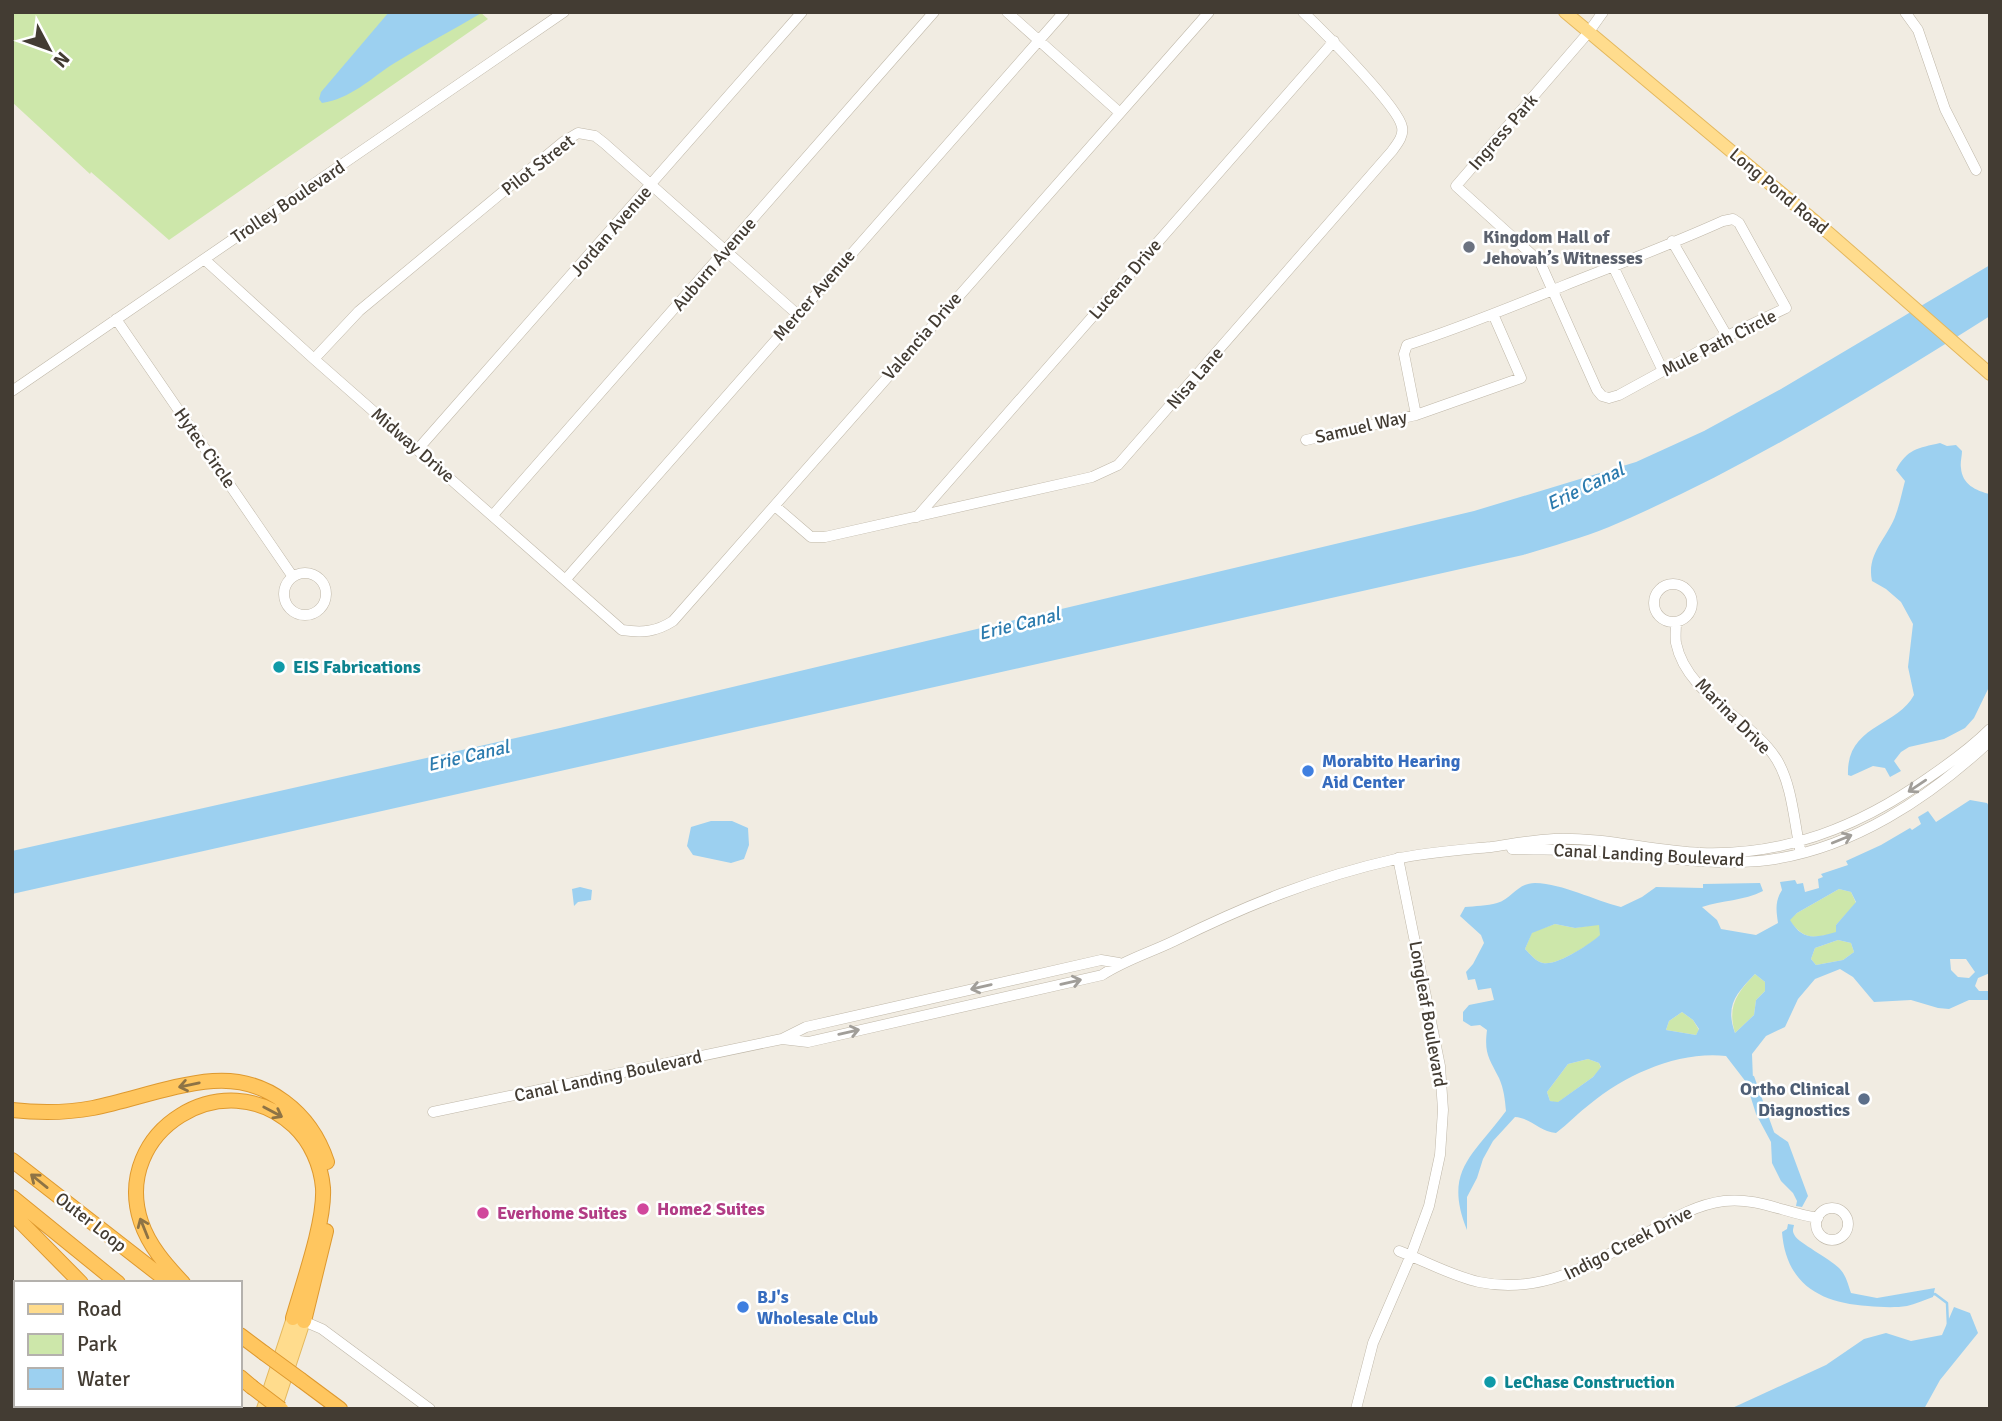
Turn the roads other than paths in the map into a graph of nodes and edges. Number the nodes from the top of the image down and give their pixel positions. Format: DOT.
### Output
graph roads {
  1 [pos="564,12"];
  2 [pos="802,12"];
  3 [pos="934,12"];
  4 [pos="1007,12"];
  5 [pos="1064,12"];
  6 [pos="1209,12"];
  7 [pos="1303,12"];
  8 [pos="1565,12"];
  9 [pos="1602,12"];
  10 [pos="1905,12"];
  11 [pos="1588,33"];
  12 [pos="1039,40"];
  13 [pos="1334,41"];
  14 [pos="1119,112"];
  15 [pos="1976,170"];
  16 [pos="651,185"];
  17 [pos="1672,241"];
  18 [pos="726,251"];
  19 [pos="204,259"];
  20 [pos="1613,266"];
  21 [pos="1553,290"];
  22 [pos="797,314"];
  23 [pos="1493,314"];
  24 [pos="116,320"];
  25 [pos="1727,336"];
  26 [pos="314,359"];
  27 [pos="1663,371"];
  28 [pos="1990,374"];
  29 [pos="12,391"];
  30 [pos="1416,415"];
  31 [pos="1306,440"];
  32 [pos="418,449"];
  33 [pos="775,506"];
  34 [pos="493,515"];
  35 [pos="917,517"];
  36 [pos="293,577"];
  37 [pos="566,579"];
  38 [pos="1676,622"];
  39 [pos="622,630"];
  40 [pos="1990,729"];
  41 [pos="1990,741"];
  42 [pos="1800,847"];
  43 [pos="1398,859"];
  44 [pos="1119,963"];
  45 [pos="782,1039"];
  46 [pos="12,1110"];
  47 [pos="433,1112"];
  48 [pos="12,1160"];
  49 [pos="12,1197"];
  50 [pos="12,1213"];
  51 [pos="1818,1218"];
  52 [pos="1399,1251"];
  53 [pos="1411,1255"];
  54 [pos="79,1281"];
  55 [pos="116,1281"];
  56 [pos="167,1281"];
  57 [pos="181,1281"];
  58 [pos="299,1319"];
  59 [pos="242,1336"];
  60 [pos="242,1379"];
  61 [pos="262,1409"];
  62 [pos="275,1409"];
  63 [pos="281,1409"];
  64 [pos="340,1409"];
  65 [pos="430,1409"];
  66 [pos="1356,1409"];
  1 -- 19 [label="street, Trolley Boulevard"];
  2 -- 16 [label="street, Jordan Avenue"];
  3 -- 18 [label="street, Auburn Avenue"];
  4 -- 12 [label="street"];
  5 -- 12 [label="street, Mercer Avenue"];
  6 -- 14 [label="street, Valencia Drive"];
  7 -- 13 [label="street, Nisa Lane"];
  8 -- 11 [label="main road, Long Pond Road"];
  9 -- 11 [label="street"];
  10 -- 15 [label="street"];
  11 -- 21 [label="street, Ingress Park"];
  11 -- 28 [label="main road, Long Pond Road"];
  12 -- 14 [label="street"];
  12 -- 22 [label="street, Mercer Avenue"];
  13 -- 35 [label="street, Lucena Drive"];
  13 -- 35 [label="street, Nisa Lane"];
  14 -- 33 [label="street, Valencia Drive"];
  16 -- 18 [label="street, Pilot Street"];
  16 -- 26 [label="street, Pilot Street"];
  16 -- 32 [label="street, Jordan Avenue"];
  17 -- 20 [label="street, Mule Path Circle"];
  17 -- 25 [label="street"];
  17 -- 25 [label="street, Mule Path Circle"];
  18 -- 22 [label="street, Pilot Street"];
  18 -- 34 [label="street, Auburn Avenue"];
  19 -- 24 [label="street, Trolley Boulevard"];
  19 -- 26 [label="street, Midway Drive"];
  20 -- 21 [label="street, Mule Path Circle"];
  20 -- 27 [label="street"];
  21 -- 23 [label="street, Samuel Way"];
  21 -- 27 [label="street, Mule Path Circle"];
  22 -- 37 [label="street, Mercer Avenue"];
  23 -- 30 [label="street, Samuel Way"];
  23 -- 30 [label="street, Samuel Way"];
  24 -- 29 [label="street, Trolley Boulevard"];
  24 -- 36 [label="street, Hytec Circle"];
  25 -- 27 [label="street, Mule Path Circle"];
  26 -- 32 [label="street, Midway Drive"];
  30 -- 31 [label="street, Samuel Way"];
  32 -- 34 [label="street, Midway Drive"];
  33 -- 35 [label="street, Nisa Lane"];
  33 -- 39 [label="street, Valencia Drive"];
  34 -- 37 [label="street, Midway Drive"];
  36 -- 36 [label="street"];
  37 -- 39 [label="street, Midway Drive"];
  38 -- 42 [label="street, Marina Drive"];
  40 -- 42 [label="street, Canal Landing Boulevard, one-way"];
  42 -- 41 [label="street, Canal Landing Boulevard, one-way"];
  42 -- 43 [label="street, Canal Landing Boulevard"];
  43 -- 44 [label="street, Canal Landing Boulevard"];
  43 -- 53 [label="street, Longleaf Boulevard"];
  44 -- 45 [label="street, Canal Landing Boulevard, one-way"];
  45 -- 44 [label="street, Canal Landing Boulevard, one-way"];
  45 -- 47 [label="street, Canal Landing Boulevard"];
  58 -- 46 [label="highway, one-way"];
  56 -- 48 [label="highway, Outer Loop, one-way"];
  49 -- 55 [label="highway, Outer Loop"];
  50 -- 54 [label="highway"];
  51 -- 53 [label="street, Indigo Creek Drive"];
  52 -- 53 [label="street, Indigo Creek Drive"];
  53 -- 66 [label="street, Longleaf Boulevard"];
  57 -- 58 [label="highway, one-way"];
  58 -- 61 [label="main road"];
  58 -- 62 [label="main road"];
  58 -- 65 [label="street"];
  59 -- 64 [label="highway, bridge"];
  60 -- 63 [label="highway, bridge"];
}
